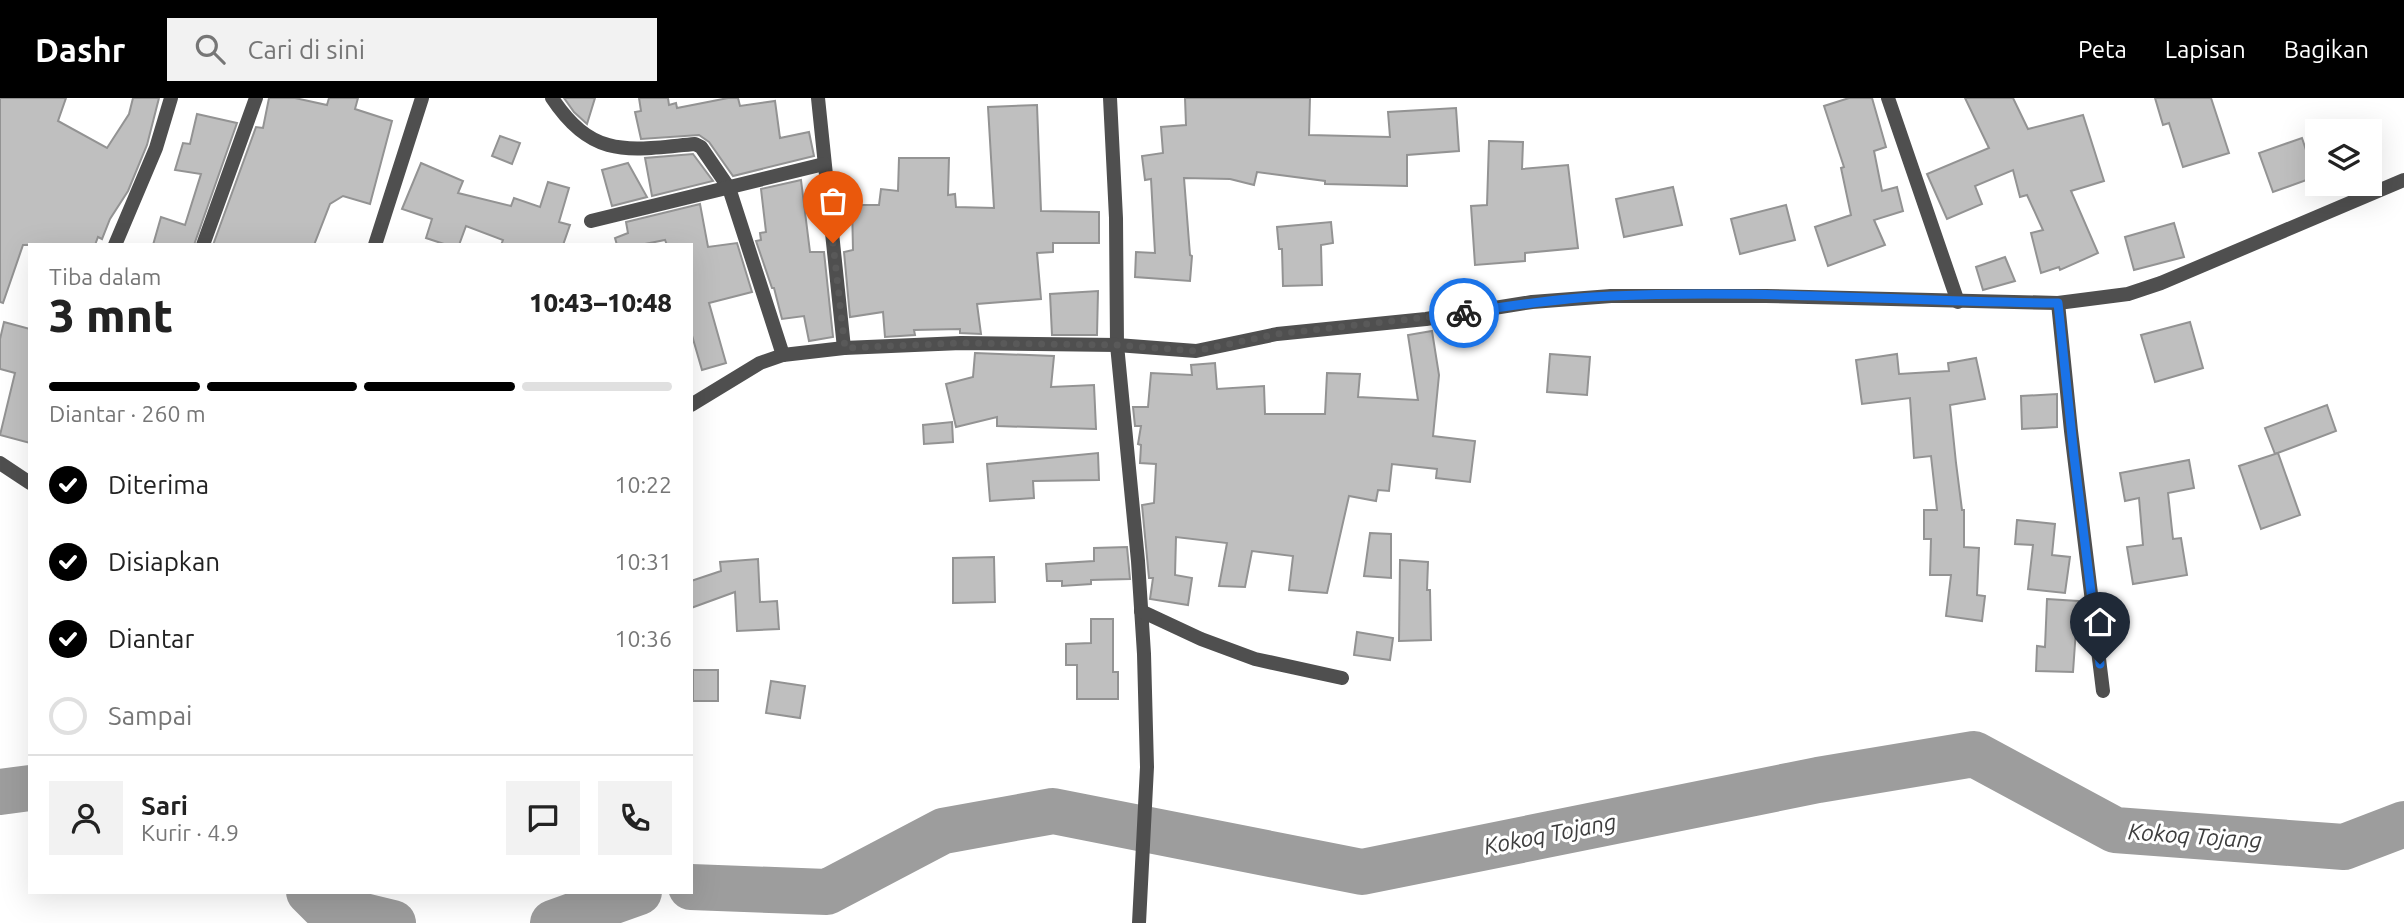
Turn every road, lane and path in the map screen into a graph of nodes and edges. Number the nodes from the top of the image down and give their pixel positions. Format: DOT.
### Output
graph roads {
  1 [pos="171,98"];
  2 [pos="256,98"];
  3 [pos="422,98"];
  4 [pos="552,98"];
  5 [pos="818,98"];
  6 [pos="1110,98"];
  7 [pos="1888,98"];
  8 [pos="824,164"];
  9 [pos="2404,180"];
  10 [pos="729,188"];
  11 [pos="591,221"];
  12 [pos="116,243"];
  13 [pos="204,243"];
  14 [pos="376,243"];
  15 [pos="1958,302"];
  16 [pos="2058,303"];
  17 [pos="1117,345"];
  18 [pos="845,348"];
  19 [pos="783,355"];
  20 [pos="693,404"];
  21 [pos="0,463"];
  22 [pos="28,482"];
  23 [pos="1141,611"];
  24 [pos="1342,678"];
  25 [pos="2103,691"];
  26 [pos="1139,923"];
  1 -- 12 [label="street"];
  2 -- 13 [label="street"];
  3 -- 14 [label="street"];
  4 -- 10 [label="street"];
  5 -- 8 [label="street"];
  6 -- 17 [label="street"];
  7 -- 15 [label="street"];
  8 -- 10 [label="street"];
  8 -- 18 [label="street"];
  9 -- 16 [label="street"];
  10 -- 11 [label="street"];
  10 -- 19 [label="street"];
  15 -- 16 [label="street"];
  15 -- 17 [label="street"];
  16 -- 25 [label="street"];
  17 -- 18 [label="street"];
  17 -- 23 [label="street"];
  18 -- 19 [label="street"];
  19 -- 20 [label="street"];
  21 -- 22 [label="street"];
  23 -- 24 [label="street"];
  23 -- 26 [label="street"];
}
